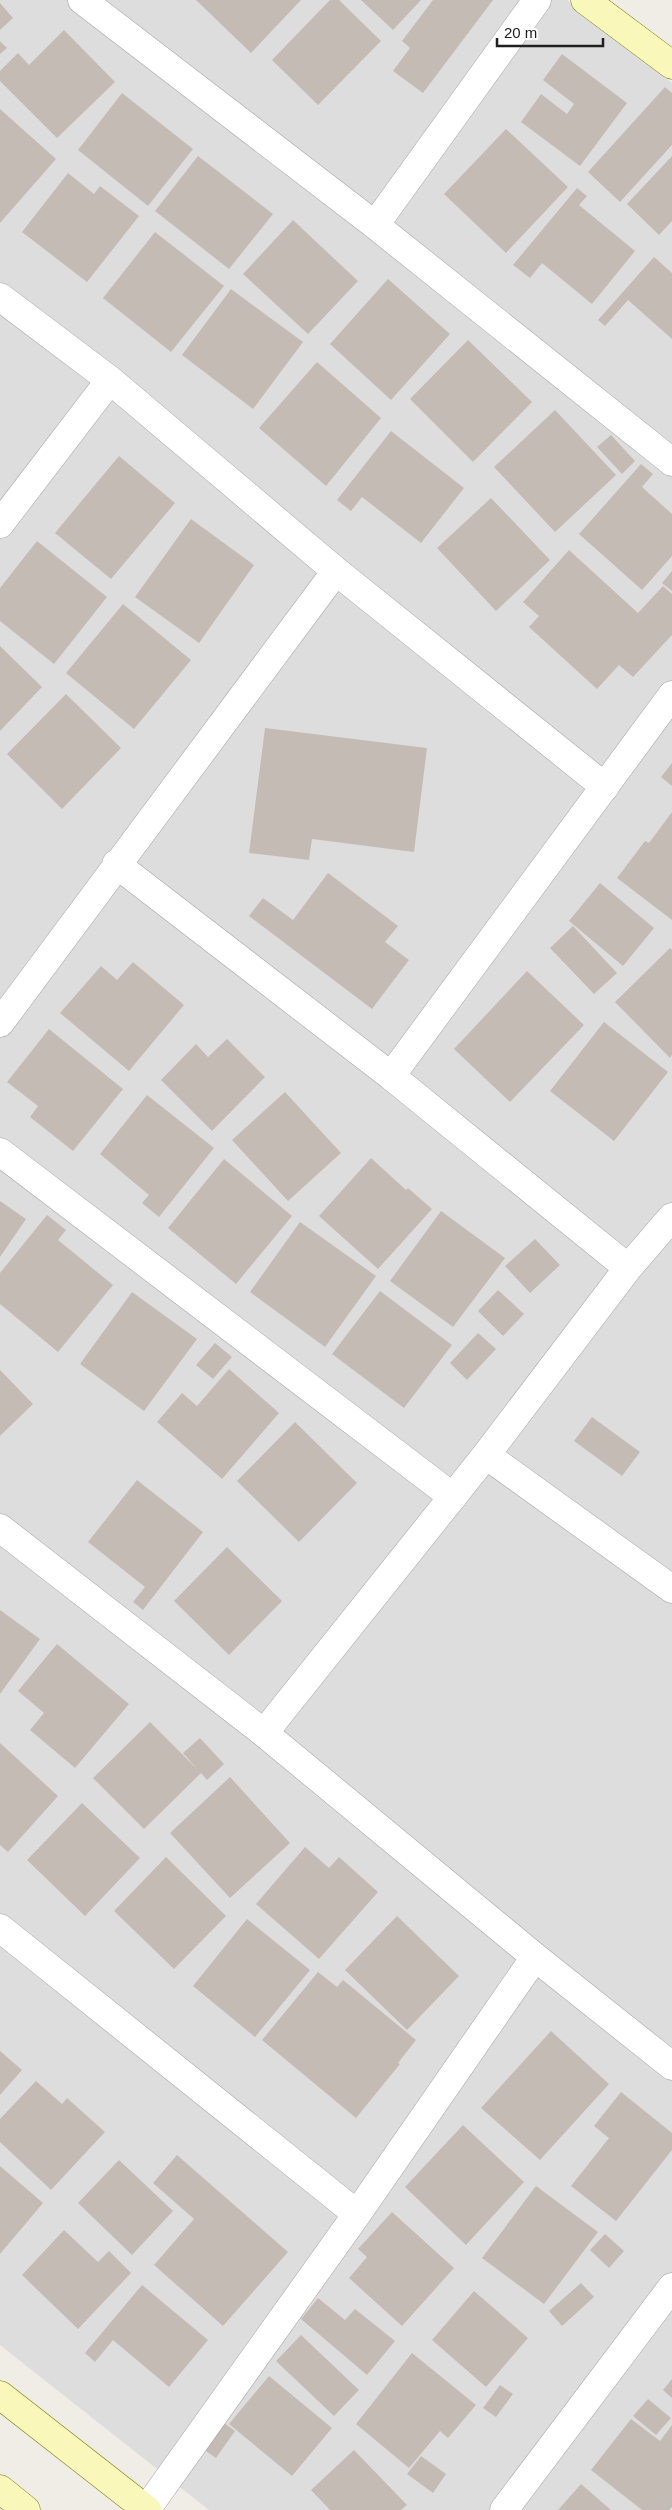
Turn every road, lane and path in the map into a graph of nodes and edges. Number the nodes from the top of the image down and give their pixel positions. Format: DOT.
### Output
graph roads {
  1 [pos="82,0"];
  2 [pos="537,0"];
  3 [pos="586,0"];
  4 [pos="672,65"];
  5 [pos="375,225"];
  6 [pos="0,297"];
  7 [pos="110,380"];
  8 [pos="672,462"];
  9 [pos="0,524"];
  10 [pos="336,571"];
  11 [pos="672,695"];
  12 [pos="605,787"];
  13 [pos="116,864"];
  14 [pos="0,1023"];
  15 [pos="391,1076"];
  16 [pos="0,1152"];
  17 [pos="672,1216"];
  18 [pos="628,1268"];
  19 [pos="486,1455"];
  20 [pos="453,1497"];
  21 [pos="0,1528"];
  22 [pos="672,1589"];
  23 [pos="264,1733"];
  24 [pos="0,1928"];
  25 [pos="535,1957"];
  26 [pos="672,2066"];
  27 [pos="358,2214"];
  28 [pos="672,2287"];
  29 [pos="0,2395"];
  30 [pos="0,2489"];
  31 [pos="26,2510"];
  32 [pos="146,2510"];
  33 [pos="504,2510"];
  1 -- 5 [label="street"];
  2 -- 5 [label="street"];
  3 -- 4 [label="main road"];
  5 -- 8 [label="street"];
  6 -- 7 [label="street"];
  7 -- 9 [label="street"];
  7 -- 10 [label="street"];
  10 -- 12 [label="street"];
  10 -- 13 [label="street"];
  11 -- 12 [label="street"];
  12 -- 15 [label="street"];
  13 -- 14 [label="street"];
  13 -- 15 [label="street"];
  15 -- 18 [label="street"];
  16 -- 20 [label="street"];
  17 -- 18 [label="street"];
  18 -- 19 [label="street"];
  19 -- 20 [label="street"];
  19 -- 22 [label="street"];
  20 -- 23 [label="street"];
  21 -- 23 [label="street"];
  23 -- 25 [label="street"];
  24 -- 27 [label="street"];
  25 -- 26 [label="street"];
  25 -- 27 [label="street"];
  27 -- 32 [label="street"];
  28 -- 33 [label="street"];
  29 -- 32 [label="main road"];
  30 -- 31 [label="main road"];
}
